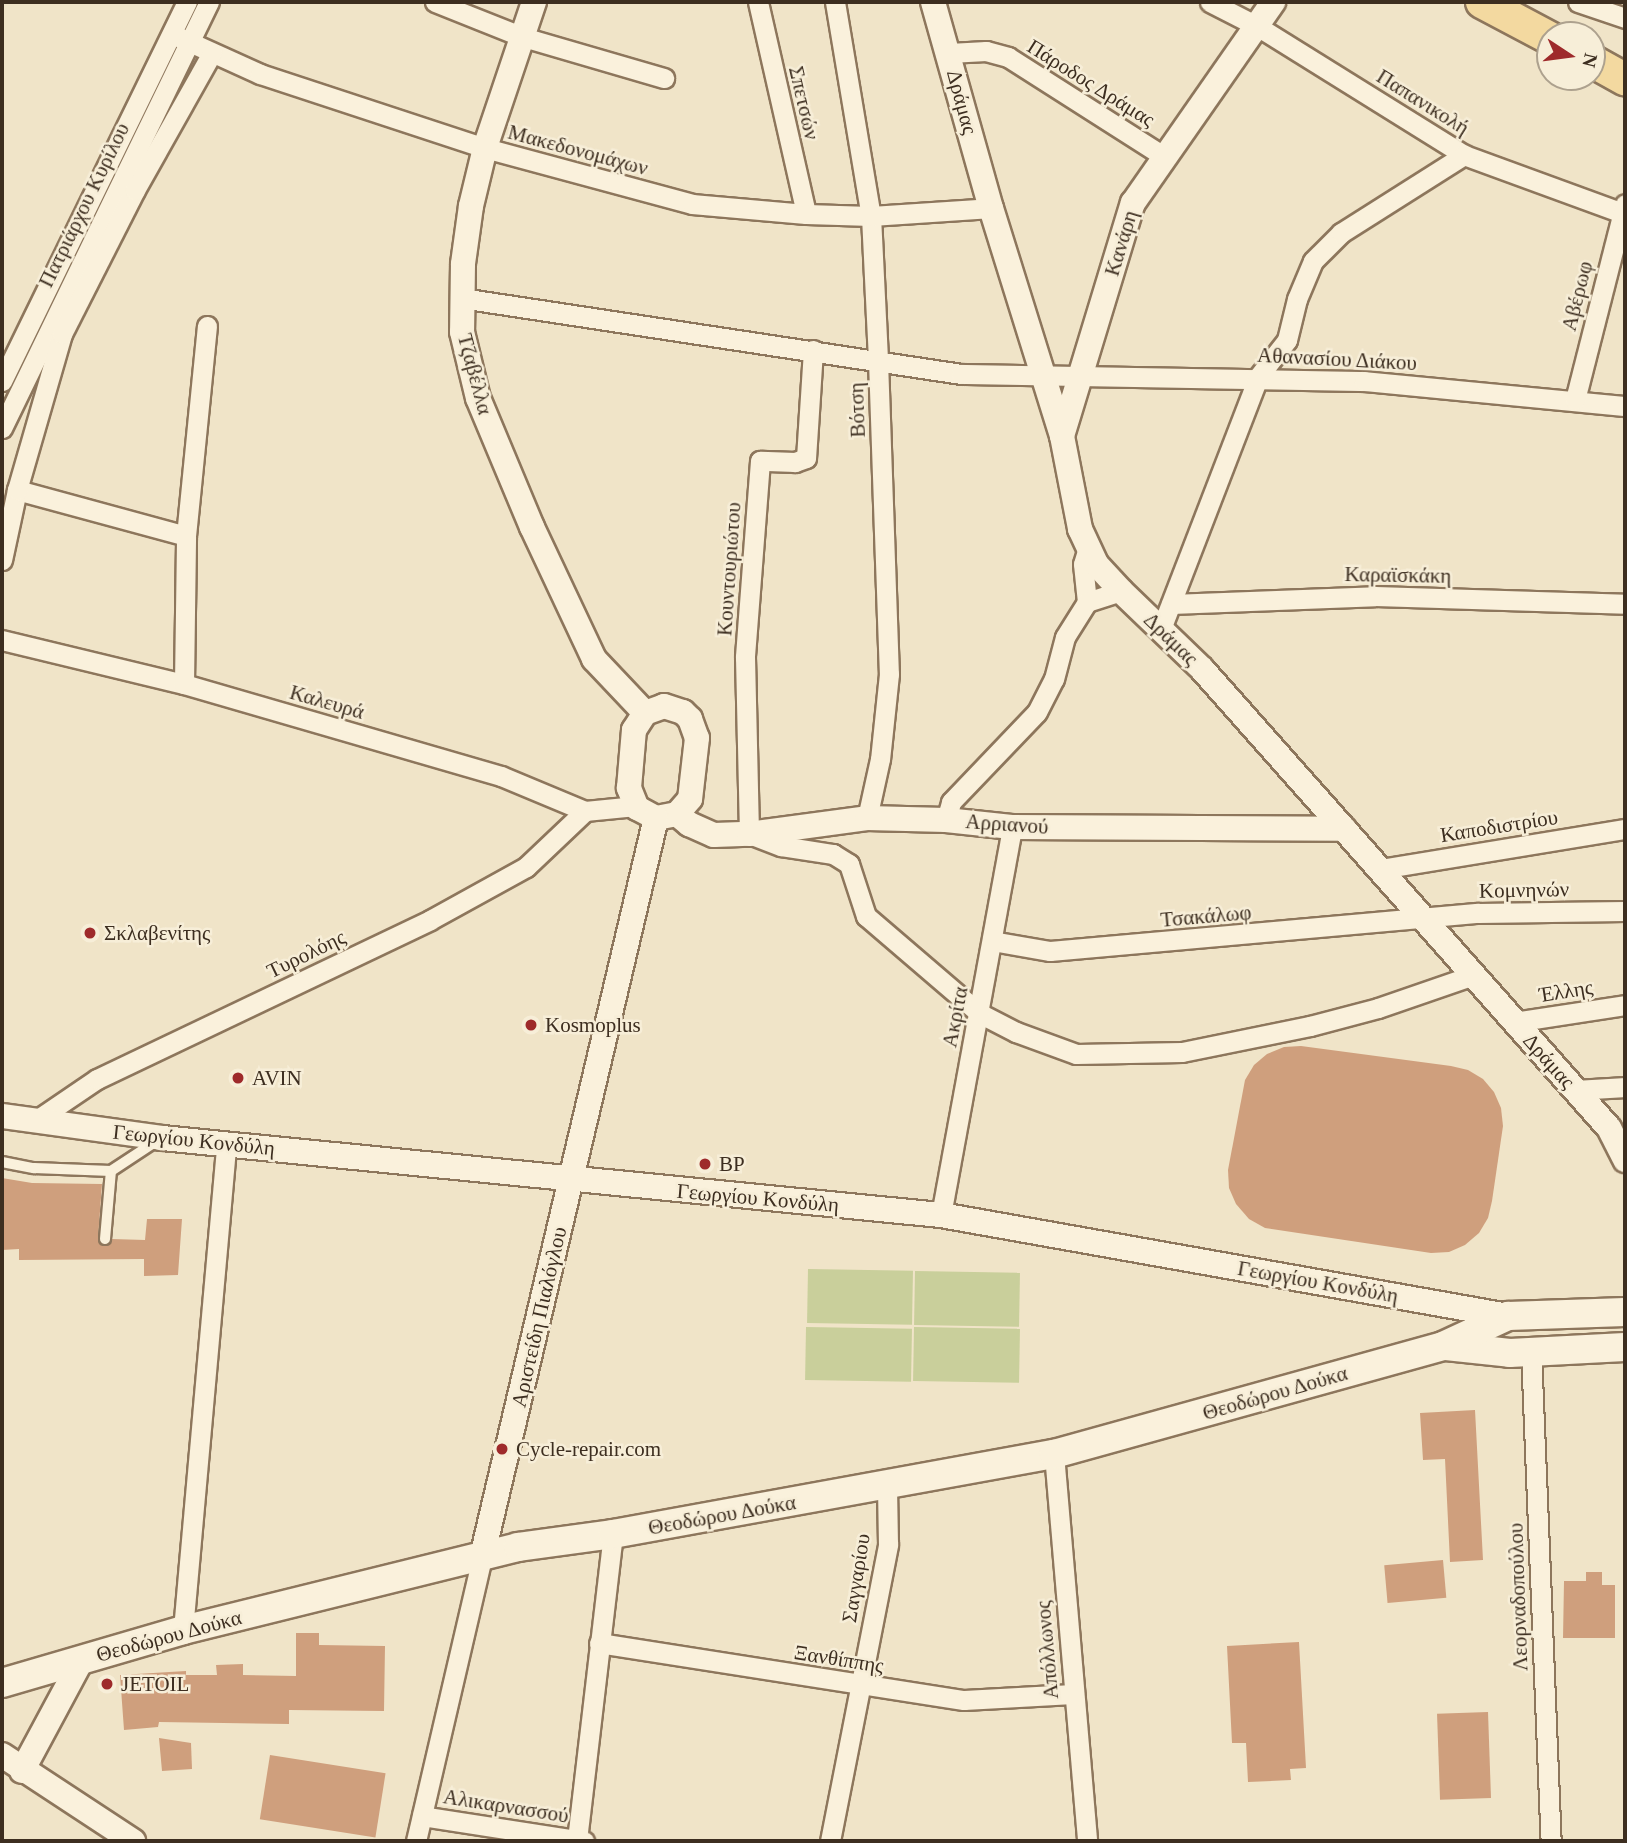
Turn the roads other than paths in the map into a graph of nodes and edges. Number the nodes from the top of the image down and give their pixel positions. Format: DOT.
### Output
graph roads {
  1 [pos="187,2"];
  2 [pos="209,2"];
  3 [pos="435,2"];
  4 [pos="534,2"];
  5 [pos="758,2"];
  6 [pos="835,2"];
  7 [pos="933,2"];
  8 [pos="1210,2"];
  9 [pos="1273,2"];
  10 [pos="1482,2"];
  11 [pos="1578,2"];
  12 [pos="1625,18"];
  13 [pos="1257,26"];
  14 [pos="1536,31"];
  15 [pos="523,37"];
  16 [pos="180,38"];
  17 [pos="949,53"];
  18 [pos="212,54"];
  19 [pos="1606,69"];
  20 [pos="664,78"];
  21 [pos="1625,79"];
  22 [pos="485,148"];
  23 [pos="1464,155"];
  24 [pos="1164,157"];
  25 [pos="991,208"];
  26 [pos="1624,210"];
  27 [pos="806,214"];
  28 [pos="871,216"];
  29 [pos="49,281"];
  30 [pos="67,290"];
  31 [pos="461,298"];
  32 [pos="207,326"];
  33 [pos="813,350"];
  34 [pos="878,361"];
  35 [pos="1045,377"];
  36 [pos="1080,377"];
  37 [pos="1258,377"];
  38 [pos="2,381"];
  39 [pos="1575,400"];
  40 [pos="1625,406"];
  41 [pos="2,428"];
  42 [pos="1062,436"];
  43 [pos="18,490"];
  44 [pos="186,536"];
  45 [pos="1088,548"];
  46 [pos="2,559"];
  47 [pos="1121,591"];
  48 [pos="1087,602"];
  49 [pos="1171,604"];
  50 [pos="1625,604"];
  51 [pos="1161,629"];
  52 [pos="2,640"];
  53 [pos="184,684"];
  54 [pos="645,713"];
  55 [pos="585,810"];
  56 [pos="656,812"];
  57 [pos="867,818"];
  58 [pos="946,820"];
  59 [pos="1013,827"];
  60 [pos="1344,829"];
  61 [pos="1625,829"];
  62 [pos="749,834"];
  63 [pos="1380,869"];
  64 [pos="1625,911"];
  65 [pos="1424,919"];
  66 [pos="992,941"];
  67 [pos="1474,975"];
  68 [pos="1625,1004"];
  69 [pos="979,1013"];
  70 [pos="1514,1022"];
  71 [pos="1625,1087"];
  72 [pos="1576,1090"];
  73 [pos="2,1116"];
  74 [pos="35,1121"];
  75 [pos="162,1138"];
  76 [pos="226,1144"];
  77 [pos="1625,1160"];
  78 [pos="2,1162"];
  79 [pos="111,1171"];
  80 [pos="571,1181"];
  81 [pos="941,1215"];
  82 [pos="105,1239"];
  83 [pos="1625,1312"];
  84 [pos="1508,1316"];
  85 [pos="1443,1346"];
  86 [pos="1625,1347"];
  87 [pos="1531,1352"];
  88 [pos="1054,1454"];
  89 [pos="887,1486"];
  90 [pos="613,1534"];
  91 [pos="482,1557"];
  92 [pos="183,1630"];
  93 [pos="599,1643"];
  94 [pos="82,1659"];
  95 [pos="2,1683"];
  96 [pos="860,1686"];
  97 [pos="1073,1694"];
  98 [pos="2,1755"];
  99 [pos="22,1771"];
  100 [pos="422,1816"];
  101 [pos="132,1841"];
  102 [pos="416,1841"];
  103 [pos="581,1841"];
  104 [pos="830,1841"];
  105 [pos="1087,1841"];
  106 [pos="1551,1841"];
  1 -- 16 [label="street, Πατριάρχου Κυρίλου"];
  2 -- 16 [label="street, Πατριάρχου Κυρίλου"];
  3 -- 15 [label="street"];
  4 -- 15 [label="street, Τζαβέλλα"];
  5 -- 27 [label="street, Σπετσών"];
  6 -- 28 [label="street, Βότση"];
  7 -- 17 [label="street, Δράμας"];
  8 -- 13 [label="street, Παπανικολή"];
  9 -- 13 [label="street, Κανάρη"];
  10 -- 14 [label="main road"];
  11 -- 12 [label="street"];
  13 -- 23 [label="street, Παπανικολή"];
  13 -- 24 [label="street, Κανάρη"];
  15 -- 20 [label="street"];
  15 -- 22 [label="street, Τζαβέλλα"];
  16 -- 18 [label="street, Μακεδονομάχων"];
  16 -- 29 [label="street, Πατριάρχου Κυρίλου"];
  16 -- 30 [label="street, Πατριάρχου Κυρίλου"];
  17 -- 24 [label="street, Πάροδος Δράμας"];
  17 -- 25 [label="street, Δράμας"];
  18 -- 22 [label="street, Μακεδονομάχων"];
  18 -- 43 [label="street"];
  19 -- 21 [label="main road"];
  22 -- 27 [label="street, Μακεδονομάχων"];
  22 -- 31 [label="street, Τζαβέλλα"];
  23 -- 26 [label="street, Παπανικολή"];
  23 -- 37 [label="street"];
  24 -- 36 [label="street, Κανάρη"];
  25 -- 28 [label="street, Μακεδονομάχων"];
  25 -- 35 [label="street, Δράμας"];
  26 -- 39 [label="street, Αβέρωφ"];
  27 -- 28 [label="street, Μακεδονομάχων"];
  28 -- 34 [label="street, Βότση"];
  29 -- 30 [label="street"];
  29 -- 38 [label="street, Πατριάρχου Κυρίλου"];
  30 -- 41 [label="street, Πατριάρχου Κυρίλου"];
  31 -- 33 [label="street"];
  31 -- 54 [label="street, Τζαβέλλα"];
  32 -- 44 [label="street"];
  33 -- 34 [label="street"];
  33 -- 62 [label="street, Κουντουριώτου"];
  34 -- 35 [label="street"];
  34 -- 57 [label="street, Βότση"];
  35 -- 36 [label="street, Αθανασίου Διάκου"];
  35 -- 42 [label="street, Δράμας"];
  36 -- 37 [label="street, Αθανασίου Διάκου"];
  36 -- 42 [label="street, Κανάρη"];
  37 -- 39 [label="street, Αθανασίου Διάκου"];
  37 -- 49 [label="street"];
  39 -- 40 [label="street, Αθανασίου Διάκου"];
  42 -- 45 [label="street, Δράμας"];
  43 -- 44 [label="street"];
  43 -- 46 [label="street"];
  44 -- 53 [label="street"];
  45 -- 47 [label="street, Δράμας"];
  45 -- 48 [label="street"];
  47 -- 48 [label="street"];
  47 -- 51 [label="street, Δράμας"];
  48 -- 58 [label="street"];
  49 -- 50 [label="street, Καραϊσκάκη"];
  49 -- 51 [label="street"];
  51 -- 60 [label="street, Δράμας"];
  52 -- 53 [label="street, Καλευρά"];
  53 -- 55 [label="street, Καλευρά"];
  54 -- 56 [label="street"];
  54 -- 56 [label="street"];
  55 -- 56 [label="street, Καλευρά"];
  55 -- 74 [label="street, Τυρολόης"];
  56 -- 62 [label="street, Αρριανού"];
  56 -- 80 [label="street, Αριστείδη Πιαλόγλου"];
  57 -- 58 [label="street, Αρριανού"];
  57 -- 62 [label="street, Αρριανού"];
  58 -- 59 [label="street, Αρριανού"];
  59 -- 60 [label="street, Αρριανού"];
  59 -- 66 [label="street, Ακρίτα"];
  60 -- 63 [label="street, Δράμας"];
  61 -- 63 [label="street, Καποδιστρίου"];
  62 -- 69 [label="street"];
  63 -- 65 [label="street, Δράμας"];
  64 -- 65 [label="street, Κομνηνών"];
  65 -- 66 [label="street, Τσακάλωφ"];
  65 -- 67 [label="street, Δράμας"];
  66 -- 69 [label="street, Ακρίτα"];
  67 -- 69 [label="street"];
  67 -- 70 [label="street, Δράμας"];
  68 -- 70 [label="street, Έλλης"];
  69 -- 81 [label="street, Ακρίτα"];
  70 -- 72 [label="street, Δράμας"];
  71 -- 72 [label="street"];
  72 -- 77 [label="street, Δράμας"];
  73 -- 74 [label="street, Γεωργίου Κονδύλη"];
  74 -- 75 [label="street, Γεωργίου Κονδύλη"];
  75 -- 76 [label="street, Γεωργίου Κονδύλη"];
  75 -- 79 [label="lane"];
  76 -- 80 [label="street, Γεωργίου Κονδύλη"];
  76 -- 92 [label="street"];
  78 -- 79 [label="lane"];
  79 -- 82 [label="lane"];
  80 -- 81 [label="street, Γεωργίου Κονδύλη"];
  80 -- 91 [label="street, Αριστείδη Πιαλόγλου"];
  81 -- 84 [label="street, Γεωργίου Κονδύλη"];
  83 -- 84 [label="main road, Θεοδώρου Δούκα"];
  84 -- 85 [label="main road, Θεοδώρου Δούκα"];
  85 -- 87 [label="main road, Θεοδώρου Δούκα"];
  85 -- 88 [label="main road, Θεοδώρου Δούκα"];
  86 -- 87 [label="main road, Θεοδώρου Δούκα"];
  87 -- 106 [label="street, Λεορναδοπούλου"];
  88 -- 89 [label="main road, Θεοδώρου Δούκα"];
  88 -- 97 [label="street, Απόλλωνος"];
  89 -- 90 [label="main road, Θεοδώρου Δούκα"];
  89 -- 96 [label="street, Σαγγαρίου"];
  90 -- 91 [label="main road, Θεοδώρου Δούκα"];
  90 -- 93 [label="street"];
  91 -- 92 [label="main road, Θεοδώρου Δούκα"];
  91 -- 100 [label="street, Αριστείδη Πιαλόγλου"];
  92 -- 94 [label="main road, Θεοδώρου Δούκα"];
  93 -- 96 [label="street, Ξανθίππης"];
  93 -- 103 [label="street"];
  94 -- 95 [label="main road, Θεοδώρου Δούκα"];
  94 -- 99 [label="street"];
  96 -- 97 [label="street, Ξανθίππης"];
  96 -- 104 [label="street, Σαγγαρίου"];
  97 -- 105 [label="street, Απόλλωνος"];
  98 -- 99 [label="street"];
  99 -- 101 [label="street"];
  100 -- 102 [label="street, Αριστείδη Πιαλόγλου"];
  100 -- 103 [label="street, Αλικαρνασσού"];
}
